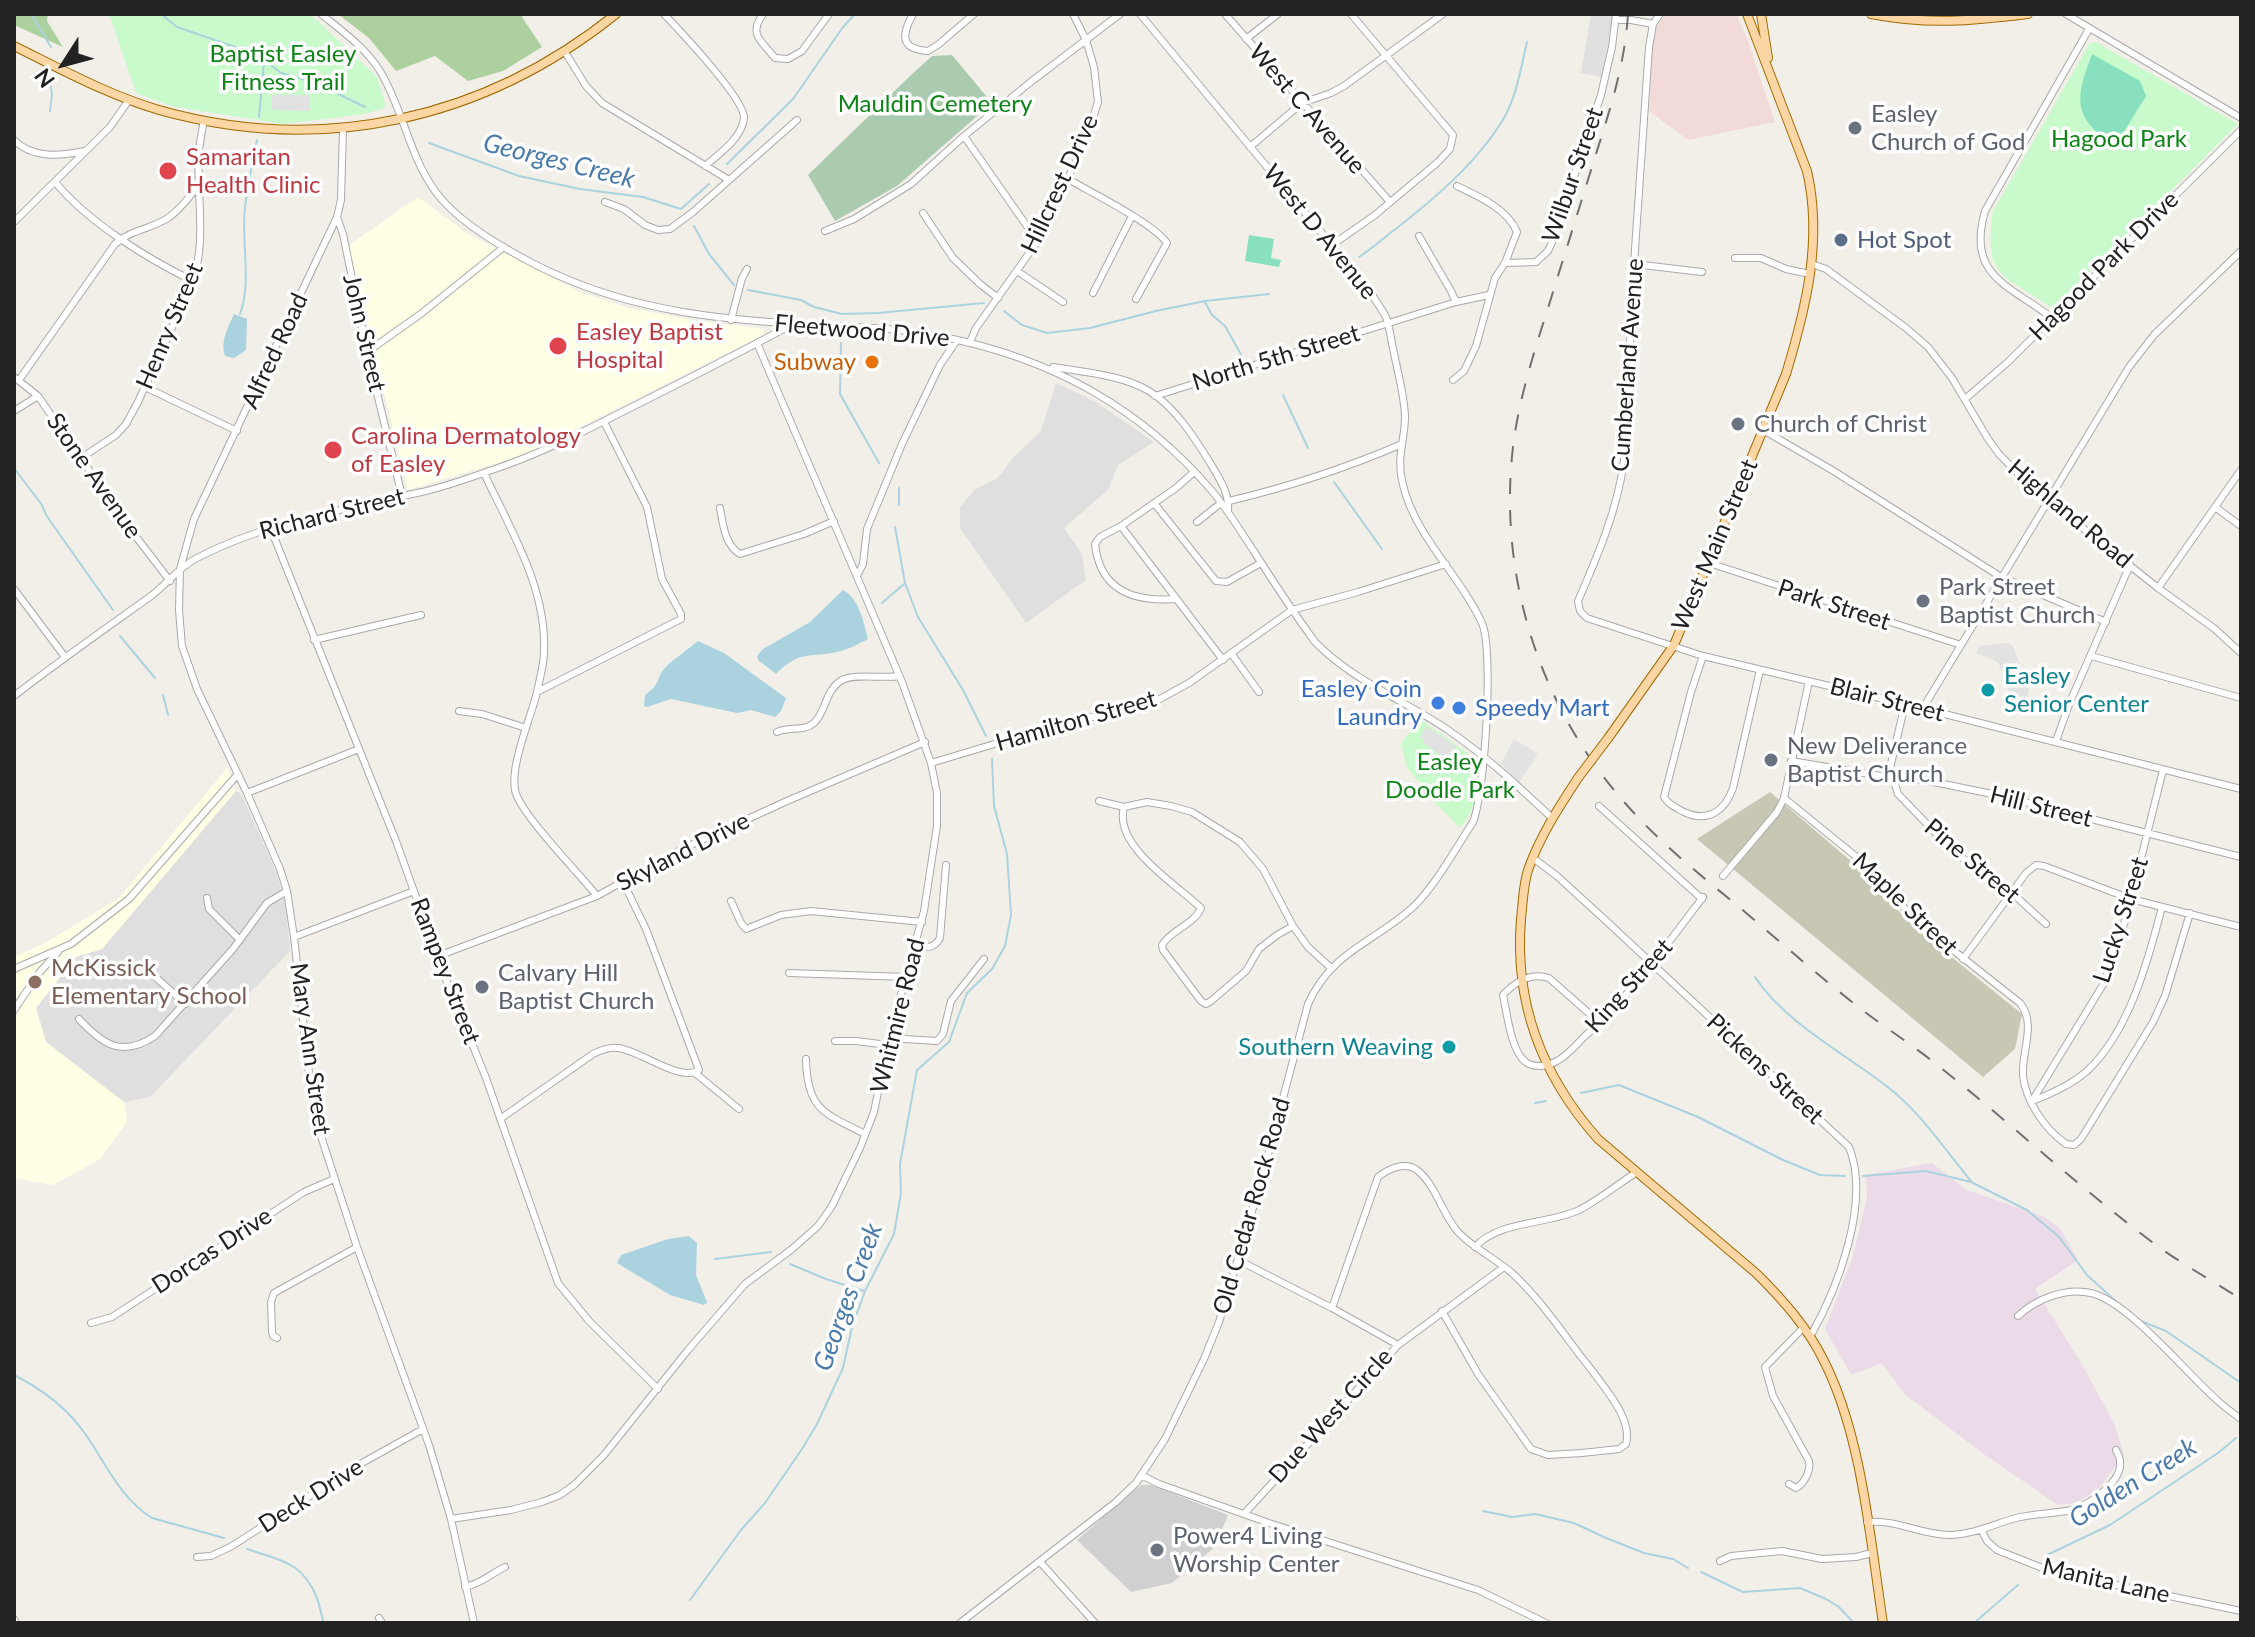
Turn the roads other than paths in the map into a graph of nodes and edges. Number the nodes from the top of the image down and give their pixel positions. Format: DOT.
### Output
graph roads {
  1 [pos="321,14"];
  2 [pos="616,14"];
  3 [pos="664,14"];
  4 [pos="763,14"];
  5 [pos="829,14"];
  6 [pos="913,14"];
  7 [pos="974,14"];
  8 [pos="1073,14"];
  9 [pos="1120,14"];
  10 [pos="1140,14"];
  11 [pos="1225,14"];
  12 [pos="1278,14"];
  13 [pos="1351,14"];
  14 [pos="1443,14"];
  15 [pos="1660,14"];
  16 [pos="1747,14"];
  17 [pos="1761,14"];
  18 [pos="1871,14"];
  19 [pos="2028,14"];
  20 [pos="2066,14"];
  21 [pos="1616,17"];
  22 [pos="1943,18"];
  23 [pos="1653,24"];
  24 [pos="2089,29"];
  25 [pos="1246,39"];
  26 [pos="1086,40"];
  27 [pos="14,46"];
  28 [pos="565,52"];
  29 [pos="1385,55"];
  30 [pos="1772,79"];
  31 [pos="129,100"];
  32 [pos="1302,103"];
  33 [pos="2241,118"];
  34 [pos="402,119"];
  35 [pos="204,120"];
  36 [pos="797,120"];
  37 [pos="343,128"];
  38 [pos="2241,130"];
  39 [pos="964,136"];
  40 [pos="14,140"];
  41 [pos="1250,147"];
  42 [pos="85,151"];
  43 [pos="705,166"];
  44 [pos="1068,179"];
  45 [pos="729,180"];
  46 [pos="55,182"];
  47 [pos="199,185"];
  48 [pos="1457,186"];
  49 [pos="605,202"];
  50 [pos="1390,202"];
  51 [pos="923,213"];
  52 [pos="1132,216"];
  53 [pos="337,217"];
  54 [pos="14,222"];
  55 [pos="825,231"];
  56 [pos="1419,236"];
  57 [pos="122,238"];
  58 [pos="1039,238"];
  59 [pos="1332,245"];
  60 [pos="504,247"];
  61 [pos="2241,251"];
  62 [pos="1735,258"];
  63 [pos="1505,263"];
  64 [pos="1634,264"];
  65 [pos="1812,264"];
  66 [pos="747,269"];
  67 [pos="1017,271"];
  68 [pos="1702,272"];
  69 [pos="1810,274"];
  70 [pos="193,281"];
  71 [pos="1093,293"];
  72 [pos="1489,295"];
  73 [pos="998,298"];
  74 [pos="1136,299"];
  75 [pos="1063,302"];
  76 [pos="1456,302"];
  77 [pos="2052,318"];
  78 [pos="731,320"];
  79 [pos="1388,323"];
  80 [pos="791,325"];
  81 [pos="957,340"];
  82 [pos="970,342"];
  83 [pos="757,343"];
  84 [pos="367,352"];
  85 [pos="1039,364"];
  86 [pos="17,379"];
  87 [pos="1453,380"];
  88 [pos="145,387"];
  89 [pos="38,396"];
  90 [pos="1155,396"];
  91 [pos="1965,399"];
  92 [pos="14,411"];
  93 [pos="604,422"];
  94 [pos="1763,430"];
  95 [pos="237,431"];
  96 [pos="1402,444"];
  97 [pos="81,458"];
  98 [pos="2241,470"];
  99 [pos="1194,472"];
  100 [pos="484,473"];
  101 [pos="402,496"];
  102 [pos="1229,501"];
  103 [pos="2048,501"];
  104 [pos="1154,503"];
  105 [pos="1221,503"];
  106 [pos="2215,507"];
  107 [pos="720,508"];
  108 [pos="1228,512"];
  109 [pos="834,521"];
  110 [pos="1197,522"];
  111 [pos="1121,526"];
  112 [pos="2241,526"];
  113 [pos="270,527"];
  114 [pos="1261,563"];
  115 [pos="1709,563"];
  116 [pos="1446,564"];
  117 [pos="2130,565"];
  118 [pos="180,569"];
  119 [pos="857,576"];
  120 [pos="2001,577"];
  121 [pos="170,581"];
  122 [pos="2158,588"];
  123 [pos="14,589"];
  124 [pos="1175,599"];
  125 [pos="1292,610"];
  126 [pos="421,615"];
  127 [pos="2106,622"];
  128 [pos="314,640"];
  129 [pos="1674,645"];
  130 [pos="1961,645"];
  131 [pos="2240,650"];
  132 [pos="1231,653"];
  133 [pos="1703,656"];
  134 [pos="2091,656"];
  135 [pos="65,657"];
  136 [pos="1223,660"];
  137 [pos="1760,670"];
  138 [pos="899,676"];
  139 [pos="1809,681"];
  140 [pos="537,692"];
  141 [pos="1259,692"];
  142 [pos="14,696"];
  143 [pos="2241,698"];
  144 [pos="1905,704"];
  145 [pos="1923,708"];
  146 [pos="459,711"];
  147 [pos="526,728"];
  148 [pos="777,732"];
  149 [pos="2056,741"];
  150 [pos="925,742"];
  151 [pos="359,749"];
  152 [pos="1483,755"];
  153 [pos="1791,761"];
  154 [pos="931,763"];
  155 [pos="2163,770"];
  156 [pos="238,774"];
  157 [pos="1893,778"];
  158 [pos="2241,789"];
  159 [pos="247,793"];
  160 [pos="1784,798"];
  161 [pos="1099,801"];
  162 [pos="1599,806"];
  163 [pos="1124,807"];
  164 [pos="1552,818"];
  165 [pos="2147,834"];
  166 [pos="2241,857"];
  167 [pos="1533,858"];
  168 [pos="946,865"];
  169 [pos="1723,876"];
  170 [pos="623,882"];
  171 [pos="287,891"];
  172 [pos="414,891"];
  173 [pos="2012,893"];
  174 [pos="597,896"];
  175 [pos="207,898"];
  176 [pos="2131,899"];
  177 [pos="731,901"];
  178 [pos="2162,907"];
  179 [pos="2190,913"];
  180 [pos="922,922"];
  181 [pos="2046,924"];
  182 [pos="1293,926"];
  183 [pos="2241,927"];
  184 [pos="294,937"];
  185 [pos="240,940"];
  186 [pos="915,948"];
  187 [pos="60,950"];
  188 [pos="438,956"];
  189 [pos="984,959"];
  190 [pos="1963,959"];
  191 [pos="146,962"];
  192 [pos="1652,964"];
  193 [pos="1331,968"];
  194 [pos="14,969"];
  195 [pos="789,973"];
  196 [pos="907,977"];
  197 [pos="1522,979"];
  198 [pos="185,1004"];
  199 [pos="14,1010"];
  200 [pos="79,1019"];
  201 [pos="1600,1023"];
  202 [pos="835,1041"];
  203 [pos="888,1041"];
  204 [pos="806,1059"];
  205 [pos="1547,1066"];
  206 [pos="695,1073"];
  207 [pos="2032,1101"];
  208 [pos="739,1109"];
  209 [pos="500,1119"];
  210 [pos="865,1134"];
  211 [pos="1637,1172"];
  212 [pos="334,1179"];
  213 [pos="357,1247"];
  214 [pos="1475,1247"];
  215 [pos="1238,1260"];
  216 [pos="1504,1267"];
  217 [pos="1332,1308"];
  218 [pos="1442,1311"];
  219 [pos="2018,1316"];
  220 [pos="91,1323"];
  221 [pos="1804,1327"];
  222 [pos="1810,1337"];
  223 [pos="277,1338"];
  224 [pos="1398,1345"];
  225 [pos="658,1389"];
  226 [pos="2241,1419"];
  227 [pos="423,1429"];
  228 [pos="2116,1450"];
  229 [pos="1141,1475"];
  230 [pos="1789,1484"];
  231 [pos="1244,1514"];
  232 [pos="451,1519"];
  233 [pos="1867,1522"];
  234 [pos="1982,1531"];
  235 [pos="1872,1553"];
  236 [pos="197,1557"];
  237 [pos="1720,1561"];
  238 [pos="1040,1562"];
  239 [pos="505,1567"];
  240 [pos="465,1587"];
  241 [pos="2241,1611"];
  242 [pos="474,1623"];
  243 [pos="960,1623"];
  244 [pos="1095,1623"];
  245 [pos="1546,1623"];
  246 [pos="1883,1623"];
  1 -- 34 [label="street, Fleetwood Drive"];
  2 -- 28 [label="main road"];
  3 -- 43 [label="street"];
  4 -- 5 [label="street"];
  6 -- 7 [label="street"];
  8 -- 26 [label="street, Hillcrest Drive"];
  9 -- 26 [label="street"];
  10 -- 41 [label="street, West D Avenue"];
  11 -- 25 [label="street, West C Avenue"];
  12 -- 25 [label="street"];
  13 -- 29 [label="street"];
  14 -- 29 [label="street"];
  15 -- 23 [label="street, Cumberland Avenue"];
  16 -- 30 [label="main road, West Main Street"];
  17 -- 30 [label="main road"];
  18 -- 22 [label="main road"];
  19 -- 22 [label="main road"];
  20 -- 24 [label="street"];
  21 -- 23 [label="street, Wilbur Street"];
  21 -- 63 [label="street, Wilbur Street"];
  23 -- 64 [label="street, Cumberland Avenue"];
  24 -- 33 [label="street"];
  24 -- 77 [label="street"];
  25 -- 32 [label="street, West C Avenue"];
  26 -- 39 [label="street"];
  26 -- 44 [label="street, Hillcrest Drive"];
  27 -- 31 [label="main road"];
  28 -- 34 [label="main road"];
  28 -- 43 [label="street"];
  29 -- 32 [label="street"];
  29 -- 50 [label="street"];
  30 -- 65 [label="main road, West Main Street"];
  31 -- 35 [label="main road"];
  31 -- 42 [label="street"];
  32 -- 41 [label="street"];
  32 -- 50 [label="street, West C Avenue"];
  34 -- 37 [label="main road"];
  34 -- 60 [label="street, Fleetwood Drive"];
  35 -- 37 [label="main road"];
  35 -- 47 [label="street, Henry Street"];
  36 -- 45 [label="street"];
  37 -- 53 [label="street, Alfred Road"];
  38 -- 77 [label="street, Hagood Park Drive"];
  39 -- 55 [label="street"];
  39 -- 58 [label="street"];
  40 -- 42 [label="street"];
  41 -- 59 [label="street, West D Avenue"];
  42 -- 46 [label="street"];
  43 -- 45 [label="street"];
  44 -- 52 [label="street"];
  44 -- 58 [label="street, Hillcrest Drive"];
  45 -- 49 [label="street"];
  46 -- 54 [label="street"];
  46 -- 57 [label="street"];
  47 -- 57 [label="street"];
  47 -- 70 [label="street, Henry Street"];
  48 -- 63 [label="street"];
  50 -- 59 [label="street"];
  51 -- 73 [label="street"];
  52 -- 71 [label="street"];
  52 -- 74 [label="street"];
  53 -- 84 [label="street, John Street"];
  53 -- 95 [label="street, Alfred Road"];
  56 -- 76 [label="street"];
  57 -- 70 [label="street"];
  57 -- 86 [label="street"];
  58 -- 67 [label="street, Hillcrest Drive"];
  59 -- 79 [label="street, West D Avenue"];
  60 -- 78 [label="street, Fleetwood Drive"];
  60 -- 84 [label="street"];
  61 -- 103 [label="street"];
  62 -- 69 [label="street"];
  63 -- 72 [label="street"];
  64 -- 68 [label="street"];
  64 -- 129 [label="street, Cumberland Avenue"];
  65 -- 69 [label="main road, West Main Street"];
  65 -- 91 [label="street, Highland Road"];
  66 -- 78 [label="street"];
  67 -- 73 [label="street, Hillcrest Drive"];
  67 -- 75 [label="street"];
  69 -- 94 [label="main road, West Main Street"];
  70 -- 88 [label="street, Henry Street"];
  72 -- 76 [label="street, North 5th Street"];
  72 -- 87 [label="street"];
  73 -- 82 [label="street, Hillcrest Drive"];
  76 -- 79 [label="street, North 5th Street"];
  77 -- 91 [label="street, Hagood Park Drive"];
  78 -- 80 [label="street, Fleetwood Drive"];
  79 -- 90 [label="street, North 5th Street"];
  79 -- 96 [label="street, West D Avenue"];
  80 -- 81 [label="street, Fleetwood Drive"];
  80 -- 83 [label="street, Richard Street"];
  81 -- 82 [label="street, Fleetwood Drive"];
  81 -- 119 [label="street"];
  82 -- 85 [label="street, Fleetwood Drive"];
  83 -- 93 [label="street, Richard Street"];
  83 -- 109 [label="street, Whitmire Road"];
  84 -- 101 [label="street, John Street"];
  85 -- 90 [label="street"];
  85 -- 99 [label="street, Fleetwood Drive"];
  86 -- 89 [label="street, Stone Avenue"];
  88 -- 95 [label="street"];
  88 -- 97 [label="street, Henry Street"];
  89 -- 92 [label="street"];
  89 -- 97 [label="street, Stone Avenue"];
  90 -- 102 [label="street"];
  91 -- 103 [label="street, Highland Road"];
  93 -- 100 [label="street, Richard Street"];
  93 -- 140 [label="street"];
  94 -- 115 [label="main road, West Main Street"];
  94 -- 120 [label="street"];
  95 -- 118 [label="street, Alfred Road"];
  96 -- 102 [label="street"];
  96 -- 116 [label="street, West D Avenue"];
  97 -- 121 [label="street, Stone Avenue"];
  98 -- 106 [label="street"];
  99 -- 104 [label="street"];
  99 -- 105 [label="street, Fleetwood Drive"];
  100 -- 101 [label="street, Richard Street"];
  100 -- 140 [label="street"];
  101 -- 113 [label="street, Richard Street"];
  102 -- 108 [label="street"];
  103 -- 117 [label="street, Highland Road"];
  103 -- 120 [label="street"];
  104 -- 111 [label="street"];
  104 -- 114 [label="street"];
  105 -- 108 [label="street, Fleetwood Drive"];
  105 -- 110 [label="street"];
  106 -- 112 [label="street"];
  106 -- 122 [label="street"];
  107 -- 109 [label="street"];
  108 -- 114 [label="street, Fleetwood Drive"];
  109 -- 119 [label="street, Whitmire Road"];
  111 -- 124 [label="street"];
  111 -- 124 [label="street"];
  113 -- 118 [label="street, Richard Street"];
  113 -- 128 [label="street, Rampey Street"];
  114 -- 125 [label="street, Fleetwood Drive"];
  115 -- 129 [label="main road, West Main Street"];
  115 -- 130 [label="street, Park Street"];
  116 -- 125 [label="street, Hamilton Street"];
  116 -- 152 [label="street, West D Avenue"];
  117 -- 122 [label="street, Highland Road"];
  117 -- 127 [label="street"];
  118 -- 121 [label="street"];
  118 -- 156 [label="street, Mary Ann Street"];
  119 -- 138 [label="street, Whitmire Road"];
  120 -- 127 [label="street"];
  120 -- 130 [label="street"];
  121 -- 135 [label="street"];
  122 -- 131 [label="street, Highland Road"];
  123 -- 135 [label="street"];
  124 -- 136 [label="street"];
  125 -- 132 [label="street, Hamilton Street"];
  125 -- 152 [label="street, Fleetwood Drive"];
  126 -- 128 [label="street"];
  127 -- 134 [label="street"];
  128 -- 151 [label="street, Rampey Street"];
  129 -- 133 [label="street, Blair Street"];
  129 -- 164 [label="main road, West Main Street, bridge"];
  130 -- 145 [label="street"];
  132 -- 136 [label="street, Hamilton Street"];
  132 -- 141 [label="street"];
  133 -- 137 [label="street, Blair Street"];
  133 -- 137 [label="street"];
  134 -- 143 [label="street"];
  134 -- 149 [label="street"];
  135 -- 142 [label="street"];
  136 -- 154 [label="street, Hamilton Street"];
  137 -- 139 [label="street, Blair Street"];
  138 -- 148 [label="street"];
  138 -- 150 [label="street, Whitmire Road"];
  139 -- 144 [label="street, Blair Street"];
  139 -- 153 [label="street"];
  140 -- 147 [label="street"];
  144 -- 145 [label="street, Blair Street"];
  144 -- 157 [label="street"];
  145 -- 149 [label="street, Blair Street"];
  146 -- 147 [label="street"];
  147 -- 174 [label="street"];
  149 -- 155 [label="street, Blair Street"];
  150 -- 154 [label="street, Whitmire Road"];
  150 -- 170 [label="street, Skyland Drive"];
  151 -- 159 [label="street"];
  151 -- 172 [label="street, Rampey Street"];
  152 -- 164 [label="street, Fleetwood Drive"];
  152 -- 193 [label="street, Old Cedar Rock Road"];
  153 -- 157 [label="street, Hill Street"];
  153 -- 160 [label="street"];
  154 -- 180 [label="street, Whitmire Road"];
  155 -- 158 [label="street, Blair Street"];
  155 -- 165 [label="street, Lucky Street"];
  156 -- 159 [label="street, Mary Ann Street"];
  156 -- 187 [label="street"];
  157 -- 165 [label="street, Hill Street"];
  157 -- 173 [label="street, Pine Street"];
  159 -- 171 [label="street, Mary Ann Street"];
  160 -- 169 [label="street"];
  160 -- 190 [label="street, Maple Street"];
  161 -- 163 [label="street"];
  162 -- 192 [label="street, King Street"];
  163 -- 182 [label="street"];
  163 -- 182 [label="street"];
  164 -- 167 [label="main road, West Main Street"];
  165 -- 166 [label="street, Hill Street"];
  165 -- 176 [label="street, Lucky Street"];
  167 -- 192 [label="street, Pickens Street"];
  167 -- 197 [label="main road, West Main Street"];
  168 -- 186 [label="street"];
  170 -- 174 [label="street, Skyland Drive"];
  170 -- 206 [label="street"];
  171 -- 184 [label="street, Mary Ann Street"];
  171 -- 185 [label="street"];
  172 -- 184 [label="street"];
  172 -- 188 [label="street, Rampey Street"];
  173 -- 176 [label="street"];
  173 -- 181 [label="street, Pine Street"];
  173 -- 190 [label="street"];
  174 -- 188 [label="street, Skyland Drive"];
  175 -- 185 [label="street"];
  176 -- 178 [label="street"];
  176 -- 207 [label="street, Lucky Street"];
  177 -- 180 [label="street"];
  178 -- 179 [label="street"];
  178 -- 207 [label="street"];
  179 -- 183 [label="street"];
  179 -- 207 [label="street"];
  180 -- 186 [label="street, Whitmire Road"];
  182 -- 193 [label="street"];
  184 -- 212 [label="street, Mary Ann Street"];
  185 -- 198 [label="street"];
  186 -- 196 [label="street, Whitmire Road"];
  187 -- 194 [label="street"];
  187 -- 199 [label="street"];
  188 -- 209 [label="street, Rampey Street"];
  189 -- 203 [label="street"];
  190 -- 207 [label="street, Maple Street"];
  191 -- 198 [label="street"];
  192 -- 201 [label="street, King Street"];
  192 -- 222 [label="street, Pickens Street"];
  193 -- 215 [label="street, Old Cedar Rock Road"];
  195 -- 196 [label="street"];
  196 -- 203 [label="street, Whitmire Road"];
  197 -- 201 [label="street"];
  197 -- 205 [label="main road, West Main Street"];
  197 -- 205 [label="street"];
  198 -- 200 [label="street"];
  201 -- 205 [label="street, King Street"];
  202 -- 203 [label="street"];
  203 -- 210 [label="street, Whitmire Road"];
  204 -- 210 [label="street"];
  205 -- 211 [label="main road, West Main Street"];
  206 -- 208 [label="street"];
  206 -- 209 [label="street"];
  209 -- 225 [label="street, Rampey Street"];
  210 -- 225 [label="street, Whitmire Road"];
  211 -- 214 [label="street"];
  211 -- 221 [label="main road, West Main Street"];
  212 -- 213 [label="street, Mary Ann Street"];
  212 -- 220 [label="street, Dorcas Drive"];
  213 -- 223 [label="street"];
  213 -- 227 [label="street, Mary Ann Street"];
  214 -- 216 [label="street"];
  214 -- 217 [label="street"];
  215 -- 217 [label="street, Due West Circle"];
  215 -- 229 [label="street, Old Cedar Rock Road"];
  216 -- 218 [label="street"];
  216 -- 218 [label="street"];
  217 -- 224 [label="street, Due West Circle"];
  218 -- 224 [label="street"];
  219 -- 226 [label="street"];
  221 -- 222 [label="main road, West Main Street"];
  221 -- 230 [label="street"];
  222 -- 233 [label="main road, West Main Street"];
  224 -- 231 [label="street, Due West Circle"];
  225 -- 232 [label="street, Whitmire Road"];
  227 -- 232 [label="street, Mary Ann Street"];
  227 -- 236 [label="street, Deck Drive"];
  228 -- 234 [label="street"];
  229 -- 231 [label="street"];
  229 -- 238 [label="street, Old Cedar Rock Road"];
  231 -- 245 [label="street"];
  232 -- 240 [label="street, Mary Ann Street"];
  233 -- 234 [label="street"];
  233 -- 235 [label="main road, West Main Street"];
  234 -- 241 [label="street, Manita Lane"];
  235 -- 237 [label="street"];
  235 -- 246 [label="main road, West Main Street"];
  238 -- 243 [label="street, Old Cedar Rock Road"];
  238 -- 244 [label="street"];
  239 -- 240 [label="street"];
  240 -- 242 [label="street, Mary Ann Street"];
}
